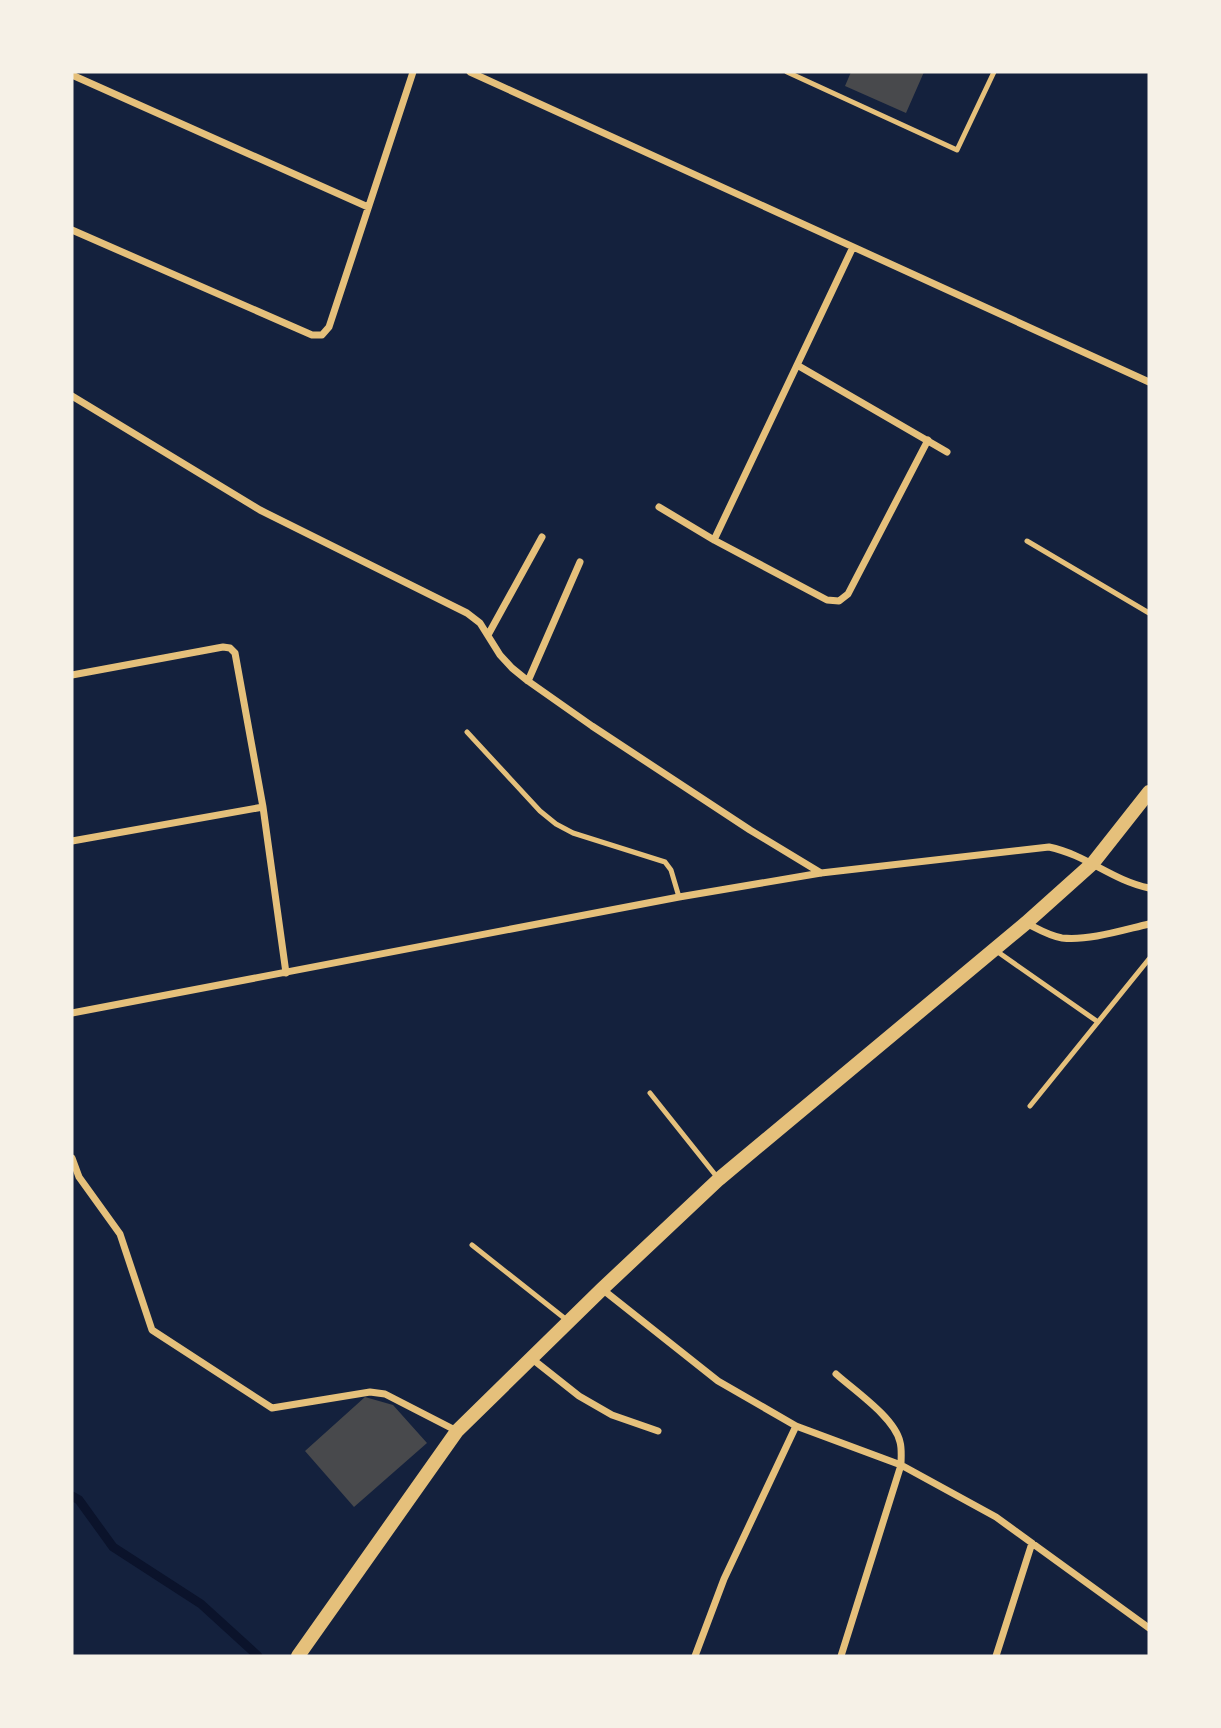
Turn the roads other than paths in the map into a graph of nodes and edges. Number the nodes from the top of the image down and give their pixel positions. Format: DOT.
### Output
graph roads {
  1 [pos="412,72"];
  2 [pos="470,72"];
  3 [pos="787,72"];
  4 [pos="994,72"];
  5 [pos="72,75"];
  6 [pos="368,206"];
  7 [pos="72,230"];
  8 [pos="853,247"];
  9 [pos="797,365"];
  10 [pos="1149,382"];
  11 [pos="72,397"];
  12 [pos="928,440"];
  13 [pos="947,452"];
  14 [pos="659,507"];
  15 [pos="542,537"];
  16 [pos="714,540"];
  17 [pos="1027,541"];
  18 [pos="580,562"];
  19 [pos="1149,613"];
  20 [pos="488,635"];
  21 [pos="72,674"];
  22 [pos="528,681"];
  23 [pos="467,732"];
  24 [pos="1149,792"];
  25 [pos="263,807"];
  26 [pos="72,841"];
  27 [pos="1093,863"];
  28 [pos="821,873"];
  29 [pos="1149,888"];
  30 [pos="679,897"];
  31 [pos="1026,923"];
  32 [pos="1149,924"];
  33 [pos="993,949"];
  34 [pos="1149,960"];
  35 [pos="286,974"];
  36 [pos="72,1013"];
  37 [pos="1098,1022"];
  38 [pos="650,1093"];
  39 [pos="1030,1106"];
  40 [pos="72,1158"];
  41 [pos="719,1180"];
  42 [pos="471,1245"];
  43 [pos="602,1289"];
  44 [pos="568,1321"];
  45 [pos="531,1358"];
  46 [pos="836,1374"];
  47 [pos="796,1426"];
  48 [pos="658,1430"];
  49 [pos="457,1431"];
  50 [pos="901,1465"];
  51 [pos="1032,1543"];
  52 [pos="1149,1628"];
  53 [pos="298,1656"];
  54 [pos="695,1656"];
  55 [pos="841,1656"];
  56 [pos="996,1656"];
  1 -- 6 [label="street"];
  2 -- 8 [label="street"];
  3 -- 4 [label="lane"];
  5 -- 6 [label="street"];
  6 -- 7 [label="street"];
  8 -- 9 [label="street"];
  8 -- 10 [label="street"];
  9 -- 12 [label="street"];
  9 -- 16 [label="street"];
  11 -- 20 [label="street"];
  12 -- 13 [label="street"];
  12 -- 16 [label="street"];
  14 -- 16 [label="street"];
  15 -- 20 [label="street"];
  17 -- 19 [label="lane"];
  18 -- 22 [label="street"];
  20 -- 22 [label="street"];
  21 -- 25 [label="street"];
  22 -- 28 [label="street"];
  23 -- 30 [label="lane"];
  24 -- 27 [label="main road"];
  25 -- 26 [label="street"];
  25 -- 35 [label="street"];
  27 -- 28 [label="street"];
  27 -- 29 [label="street"];
  27 -- 31 [label="main road"];
  28 -- 30 [label="street"];
  30 -- 35 [label="street"];
  31 -- 32 [label="street"];
  31 -- 33 [label="main road"];
  33 -- 37 [label="lane"];
  33 -- 41 [label="main road"];
  34 -- 37 [label="lane"];
  35 -- 36 [label="street"];
  37 -- 39 [label="lane"];
  38 -- 41 [label="lane"];
  40 -- 49 [label="street"];
  41 -- 43 [label="main road"];
  42 -- 44 [label="lane"];
  43 -- 44 [label="main road"];
  43 -- 47 [label="street"];
  44 -- 45 [label="main road"];
  45 -- 48 [label="street"];
  45 -- 49 [label="main road"];
  46 -- 50 [label="street"];
  47 -- 50 [label="street"];
  47 -- 54 [label="street"];
  49 -- 53 [label="main road"];
  50 -- 51 [label="street"];
  50 -- 55 [label="street"];
  51 -- 52 [label="street"];
  51 -- 56 [label="street"];
}
